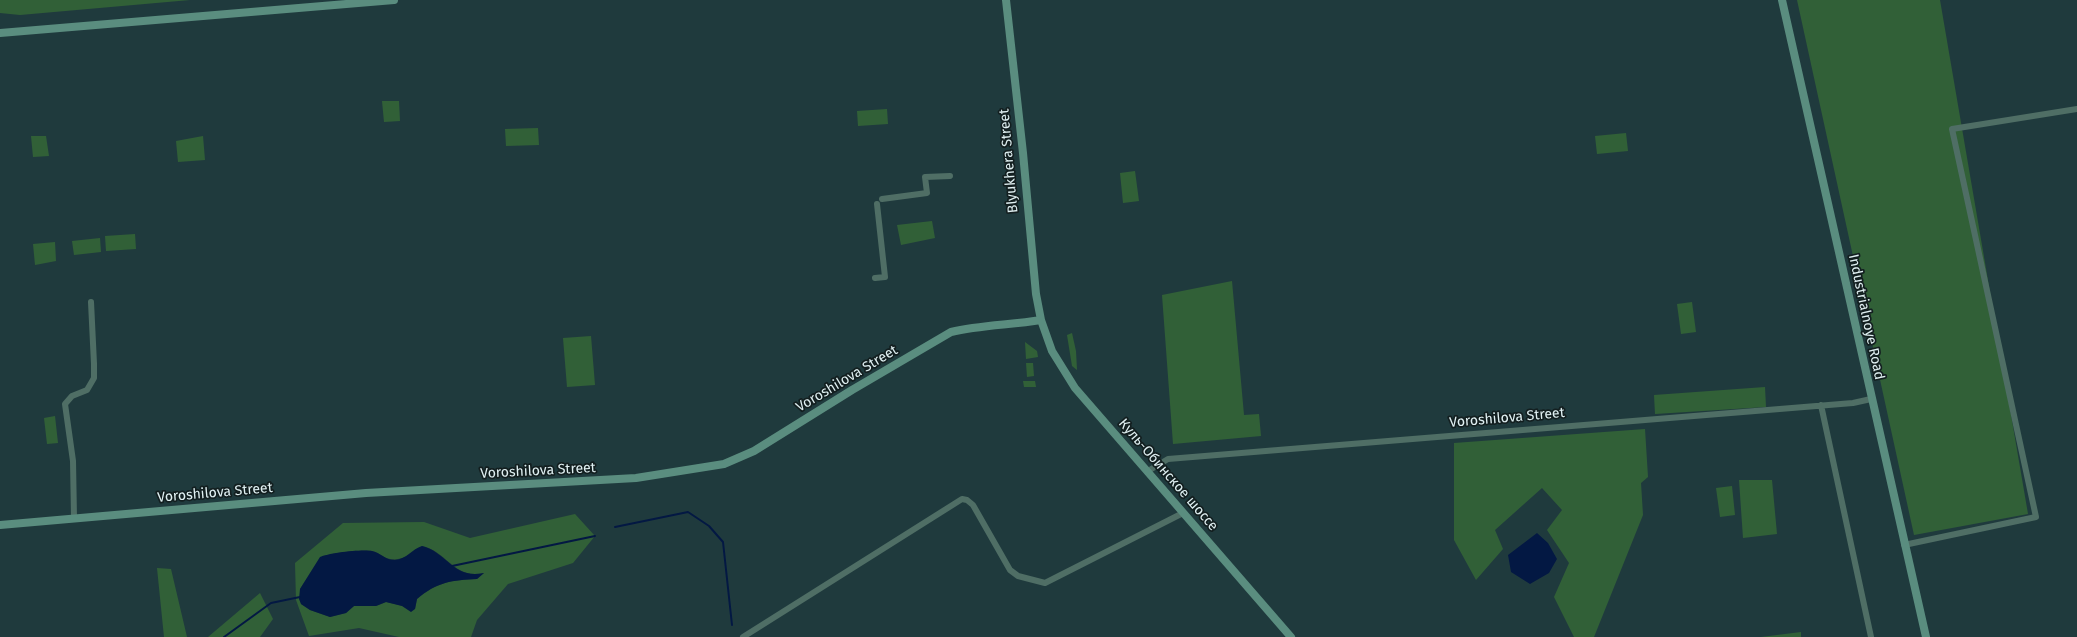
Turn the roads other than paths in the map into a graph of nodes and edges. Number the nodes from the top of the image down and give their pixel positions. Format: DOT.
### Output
graph roads {
  1 [pos="394,0"];
  2 [pos="1006,0"];
  3 [pos="1782,1"];
  4 [pos="0,33"];
  5 [pos="2077,109"];
  6 [pos="950,176"];
  7 [pos="882,199"];
  8 [pos="877,204"];
  9 [pos="875,278"];
  10 [pos="91,302"];
  11 [pos="1041,320"];
  12 [pos="1871,399"];
  13 [pos="1821,405"];
  14 [pos="1148,471"];
  15 [pos="1183,513"];
  16 [pos="74,518"];
  17 [pos="0,525"];
  18 [pos="1904,545"];
  19 [pos="743,637"];
  20 [pos="1291,637"];
  21 [pos="1871,637"];
  22 [pos="1926,637"];
  1 -- 4 [label="main road"];
  2 -- 11 [label="main road, Blyukhera Street"];
  3 -- 12 [label="main road, Industrialnoye Road"];
  5 -- 18 [label="street"];
  6 -- 7 [label="street"];
  8 -- 9 [label="street"];
  10 -- 16 [label="street"];
  11 -- 14 [label="main road, Куль-Обинское шоссе"];
  11 -- 16 [label="main road, Voroshilova Street"];
  12 -- 13 [label="street, Voroshilova Street"];
  12 -- 18 [label="main road, Industrialnoye Road"];
  13 -- 14 [label="street, Voroshilova Street"];
  13 -- 21 [label="street"];
  14 -- 15 [label="main road, Куль-Обинское шоссе"];
  15 -- 19 [label="street"];
  15 -- 20 [label="main road, Куль-Обинское шоссе"];
  16 -- 17 [label="main road, Voroshilova Street"];
  18 -- 22 [label="main road, Industrialnoye Road"];
}
